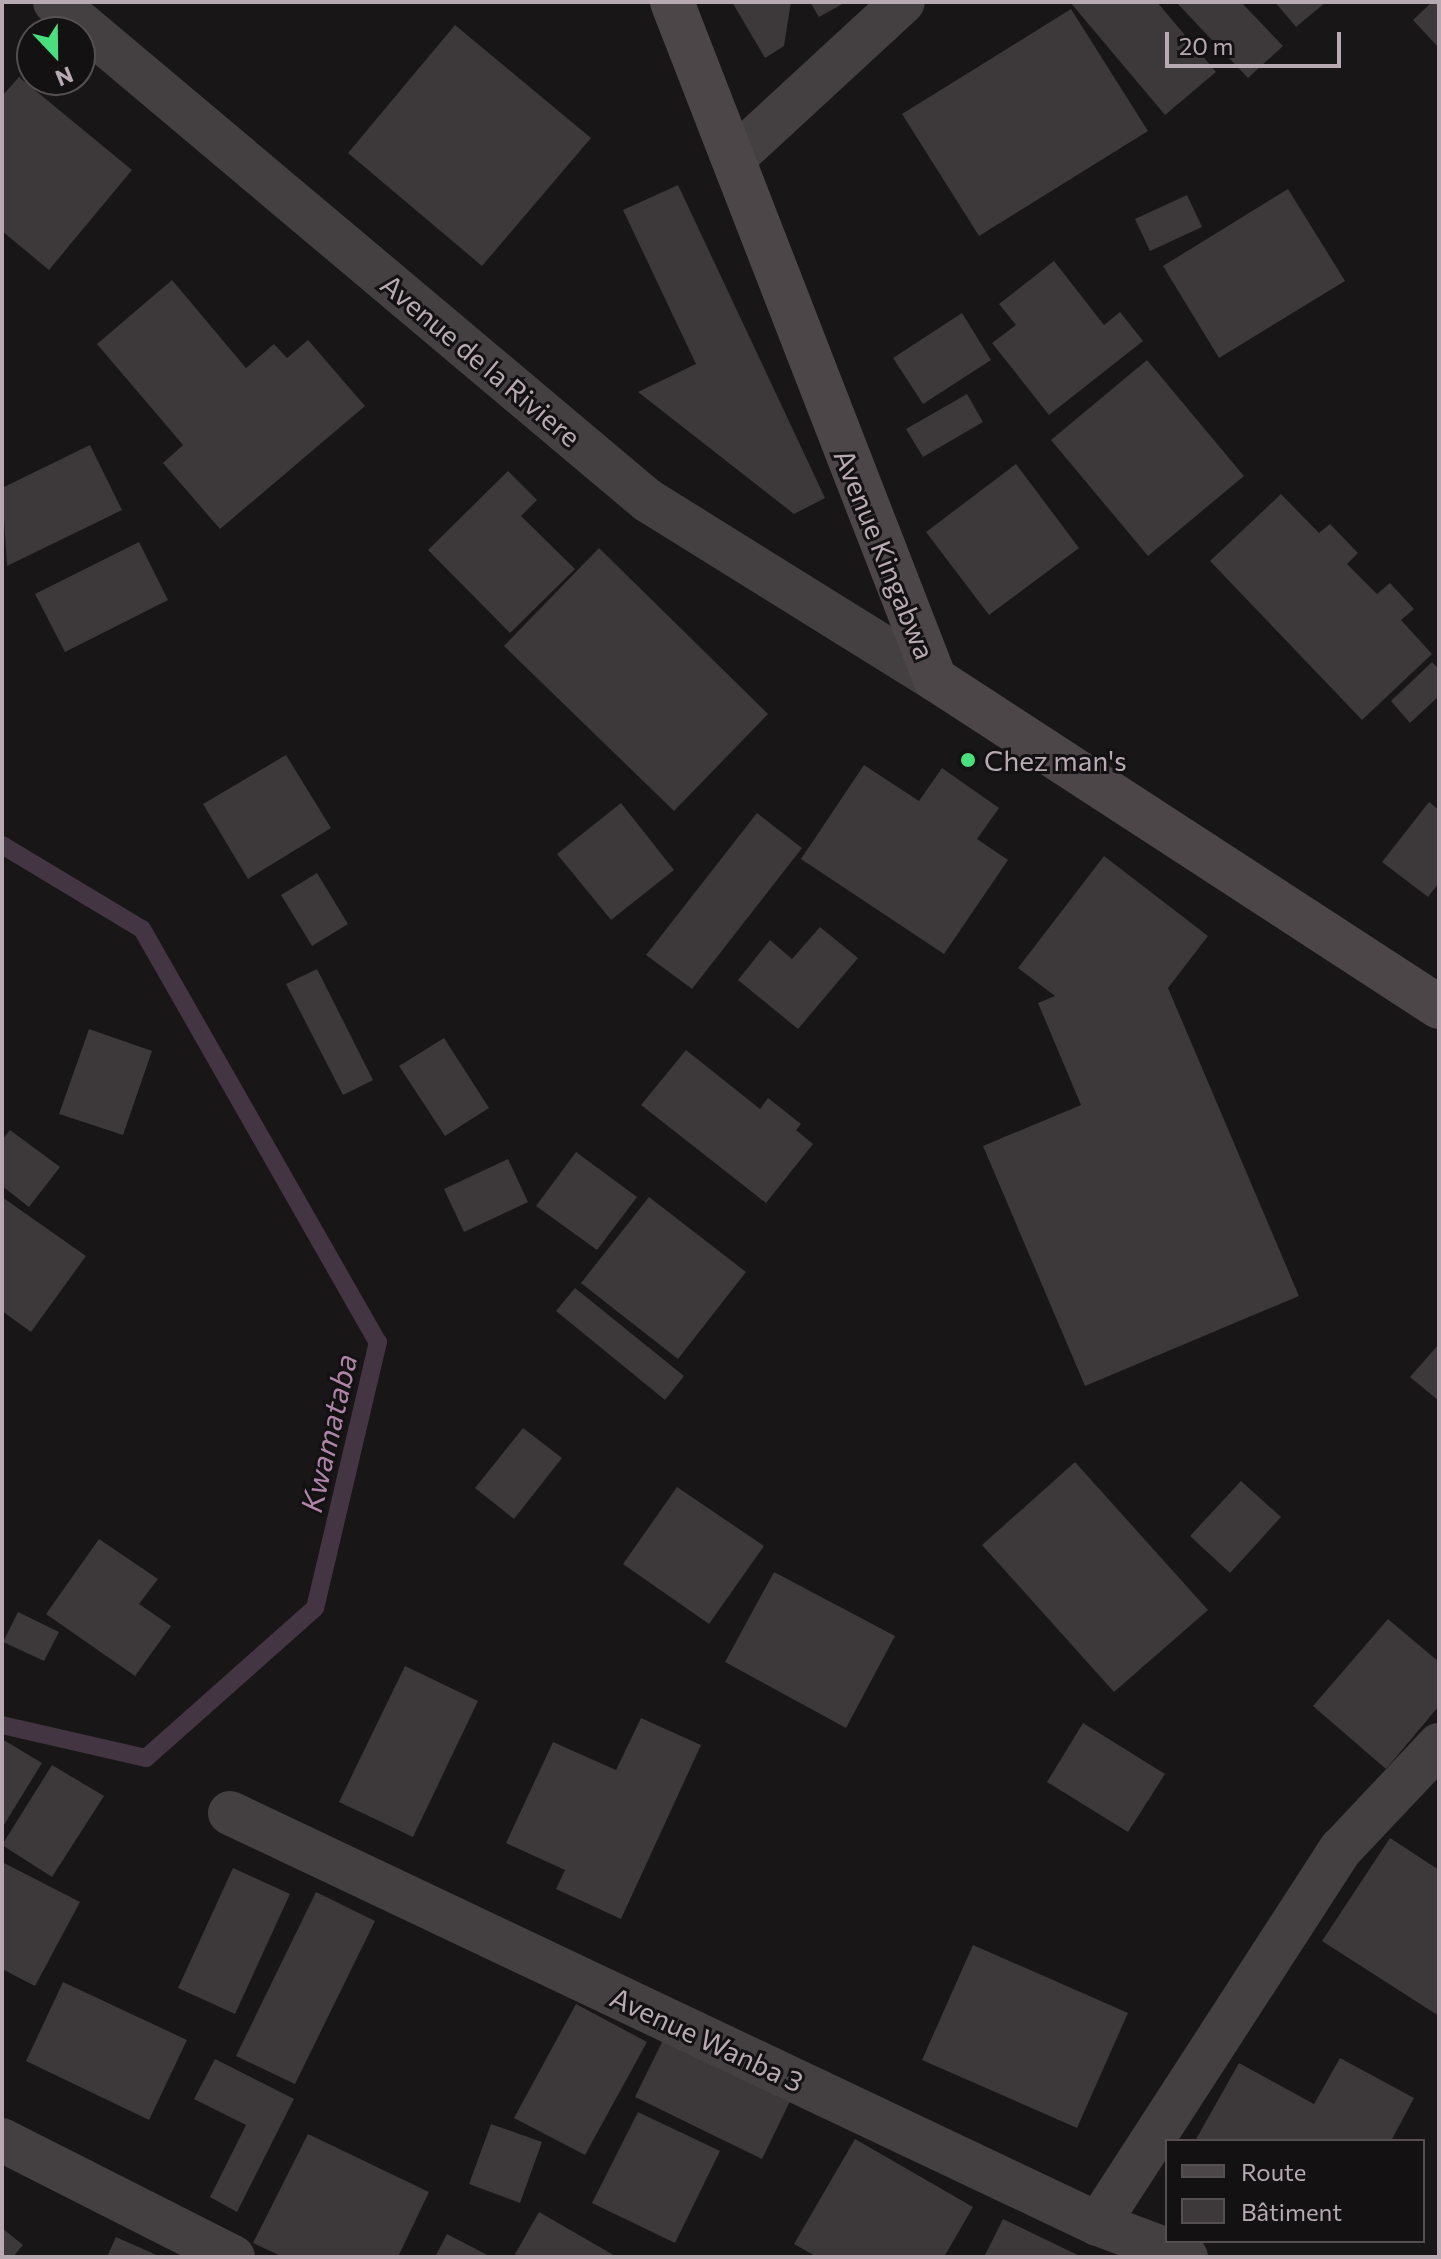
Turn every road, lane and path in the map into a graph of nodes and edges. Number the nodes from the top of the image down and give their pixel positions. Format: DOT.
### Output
graph roads {
  1 [pos="55,2"];
  2 [pos="672,2"];
  3 [pos="903,2"];
  4 [pos="736,156"];
  5 [pos="935,679"];
  6 [pos="1439,1007"];
  7 [pos="1439,1745"];
  8 [pos="230,1813"];
  9 [pos="2,2140"];
  10 [pos="1098,2224"];
  11 [pos="233,2257"];
  12 [pos="1186,2257"];
  1 -- 5 [label="street, Avenue de la Riviere"];
  2 -- 4 [label="street, Avenue Kingabwa"];
  3 -- 4 [label="street"];
  4 -- 5 [label="street, Avenue Kingabwa"];
  5 -- 6 [label="street, Avenue Kingabwa"];
  7 -- 10 [label="street"];
  8 -- 10 [label="street, Avenue Wanba 3"];
  9 -- 11 [label="street"];
  10 -- 12 [label="street, Avenue Wanba 3"];
}
